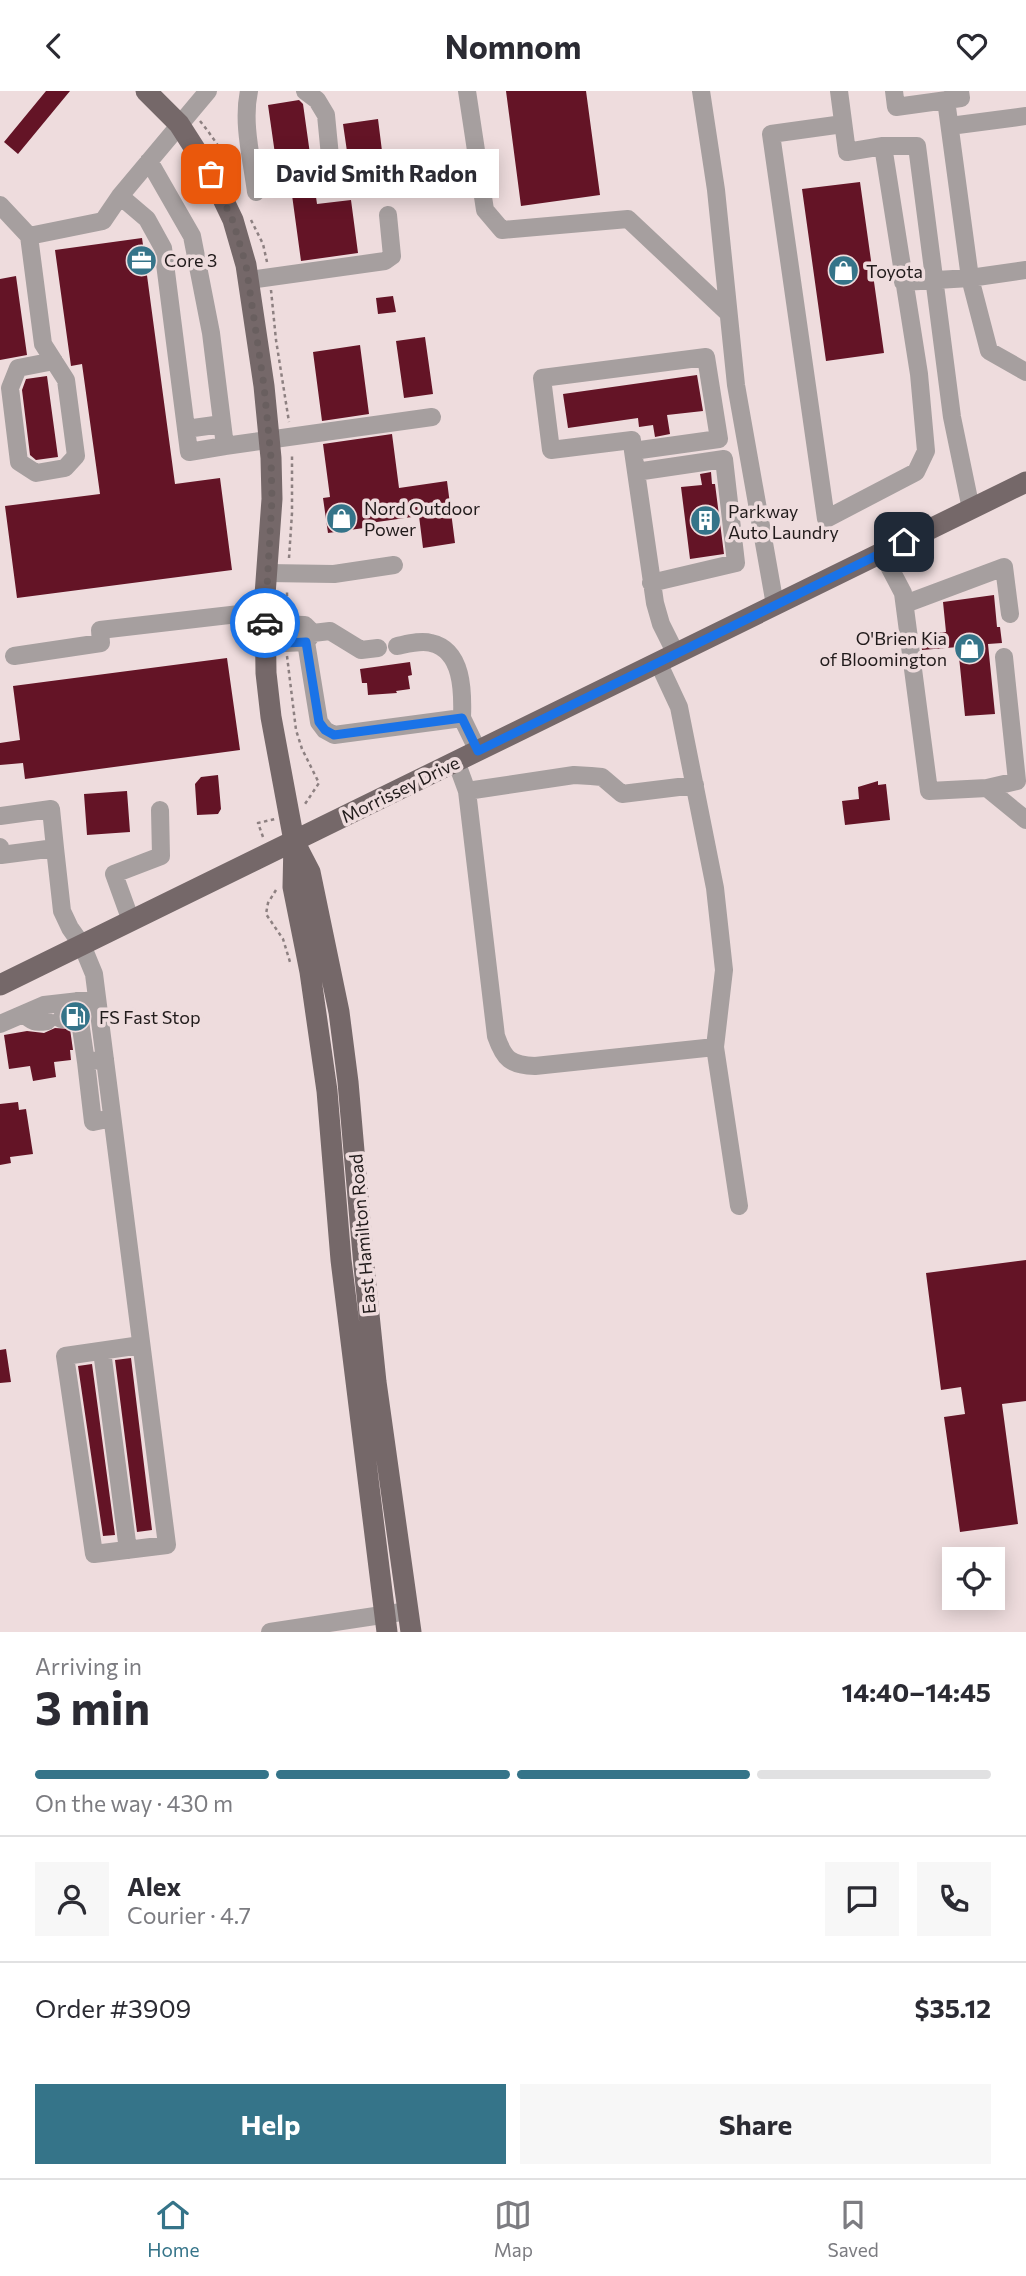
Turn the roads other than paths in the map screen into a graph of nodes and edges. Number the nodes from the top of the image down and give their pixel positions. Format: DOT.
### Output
graph roads {
  1 [pos="146,91"];
  2 [pos="208,91"];
  3 [pos="249,91"];
  4 [pos="467,91"];
  5 [pos="701,91"];
  6 [pos="839,91"];
  7 [pos="894,91"];
  8 [pos="315,94"];
  9 [pos="953,96"];
  10 [pos="1026,116"];
  11 [pos="179,124"];
  12 [pos="843,124"];
  13 [pos="950,126"];
  14 [pos="883,146"];
  15 [pos="149,161"];
  16 [pos="332,177"];
  17 [pos="256,192"];
  18 [pos="120,196"];
  19 [pos="0,205"];
  20 [pos="175,205"];
  21 [pos="387,215"];
  22 [pos="147,219"];
  23 [pos="29,236"];
  24 [pos="1026,270"];
  25 [pos="970,278"];
  26 [pos="249,280"];
  27 [pos="934,280"];
  28 [pos="903,282"];
  29 [pos="729,313"];
  30 [pos="54,362"];
  31 [pos="1026,372"];
  32 [pos="432,417"];
  33 [pos="222,424"];
  34 [pos="186,429"];
  35 [pos="270,440"];
  36 [pos="225,446"];
  37 [pos="633,451"];
  38 [pos="636,472"];
  39 [pos="1026,482"];
  40 [pos="971,509"];
  41 [pos="882,552"];
  42 [pos="394,565"];
  43 [pos="267,573"];
  44 [pos="651,583"];
  45 [pos="905,604"];
  46 [pos="775,605"];
  47 [pos="1010,614"];
  48 [pos="265,627"];
  49 [pos="310,637"];
  50 [pos="397,646"];
  51 [pos="377,648"];
  52 [pos="14,656"];
  53 [pos="1004,657"];
  54 [pos="667,658"];
  55 [pos="462,718"];
  56 [pos="478,751"];
  57 [pos="456,761"];
  58 [pos="695,785"];
  59 [pos="987,787"];
  60 [pos="467,791"];
  61 [pos="160,810"];
  62 [pos="0,816"];
  63 [pos="1026,820"];
  64 [pos="294,841"];
  65 [pos="0,847"];
  66 [pos="55,848"];
  67 [pos="131,921"];
  68 [pos="82,945"];
  69 [pos="0,985"];
  70 [pos="97,999"];
  71 [pos="24,1014"];
  72 [pos="66,1014"];
  73 [pos="0,1024"];
  74 [pos="715,1047"];
  75 [pos="105,1059"];
  76 [pos="86,1062"];
  77 [pos="112,1118"];
  78 [pos="739,1206"];
  79 [pos="141,1345"];
  80 [pos="102,1350"];
  81 [pos="128,1550"];
  82 [pos="410,1622"];
  83 [pos="386,1623"];
  84 [pos="270,1632"];
  1 -- 11 [label="main road, East Hamilton Road"];
  2 -- 11 [label="street"];
  3 -- 17 [label="street"];
  4 -- 29 [label="street"];
  5 -- 29 [label="street"];
  6 -- 12 [label="street"];
  7 -- 9 [label="street"];
  8 -- 16 [label="street"];
  9 -- 13 [label="street"];
  10 -- 13 [label="street"];
  11 -- 15 [label="street"];
  11 -- 26 [label="main road, East Hamilton Road"];
  12 -- 14 [label="street"];
  12 -- 28 [label="street"];
  13 -- 25 [label="street"];
  14 -- 27 [label="street"];
  14 -- 28 [label="street"];
  15 -- 18 [label="street"];
  15 -- 20 [label="street"];
  18 -- 22 [label="street"];
  18 -- 23 [label="street"];
  19 -- 23 [label="street"];
  20 -- 22 [label="street"];
  20 -- 33 [label="street"];
  21 -- 26 [label="street"];
  22 -- 34 [label="street"];
  23 -- 30 [label="street"];
  24 -- 25 [label="street"];
  25 -- 27 [label="street"];
  25 -- 31 [label="street"];
  26 -- 35 [label="main road, East Hamilton Road"];
  27 -- 28 [label="street"];
  27 -- 40 [label="street"];
  29 -- 46 [label="street"];
  30 -- 30 [label="street"];
  32 -- 35 [label="street"];
  33 -- 34 [label="street"];
  33 -- 36 [label="street"];
  34 -- 36 [label="street"];
  35 -- 36 [label="street"];
  35 -- 43 [label="main road, East Hamilton Road"];
  37 -- 37 [label="street"];
  37 -- 38 [label="street"];
  38 -- 44 [label="street"];
  38 -- 44 [label="street"];
  39 -- 40 [label="main road, Morrissey Drive"];
  40 -- 41 [label="main road, Morrissey Drive"];
  41 -- 45 [label="street"];
  41 -- 46 [label="main road, Morrissey Drive"];
  42 -- 43 [label="street"];
  43 -- 48 [label="main road, East Hamilton Road"];
  44 -- 54 [label="street"];
  45 -- 47 [label="street"];
  45 -- 59 [label="street"];
  46 -- 54 [label="main road, Morrissey Drive"];
  48 -- 49 [label="street"];
  48 -- 52 [label="street"];
  48 -- 64 [label="main road, East Hamilton Road"];
  49 -- 51 [label="street"];
  49 -- 55 [label="street"];
  50 -- 55 [label="street"];
  53 -- 59 [label="street"];
  54 -- 56 [label="main road, Morrissey Drive"];
  54 -- 58 [label="street"];
  55 -- 56 [label="street"];
  56 -- 57 [label="main road, Morrissey Drive"];
  57 -- 60 [label="street"];
  57 -- 64 [label="main road, Morrissey Drive"];
  58 -- 60 [label="street"];
  58 -- 74 [label="street"];
  59 -- 63 [label="street"];
  60 -- 74 [label="street"];
  61 -- 67 [label="street"];
  62 -- 66 [label="street"];
  64 -- 67 [label="main road, Morrissey Drive"];
  64 -- 82 [label="main road, East Hamilton Road"];
  64 -- 83 [label="main road, East Hamilton Road"];
  65 -- 66 [label="street"];
  66 -- 68 [label="street"];
  67 -- 68 [label="main road, Morrissey Drive"];
  68 -- 69 [label="main road, Morrissey Drive"];
  68 -- 70 [label="street"];
  70 -- 72 [label="street"];
  70 -- 75 [label="street"];
  71 -- 72 [label="street"];
  71 -- 72 [label="street"];
  71 -- 73 [label="street"];
  72 -- 76 [label="street"];
  74 -- 78 [label="street"];
  75 -- 76 [label="street"];
  75 -- 77 [label="street"];
  76 -- 77 [label="street"];
  77 -- 79 [label="street"];
  79 -- 80 [label="street"];
  79 -- 81 [label="street"];
  80 -- 81 [label="street"];
  80 -- 81 [label="street"];
  82 -- 83 [label="street"];
  83 -- 84 [label="street"];
}
